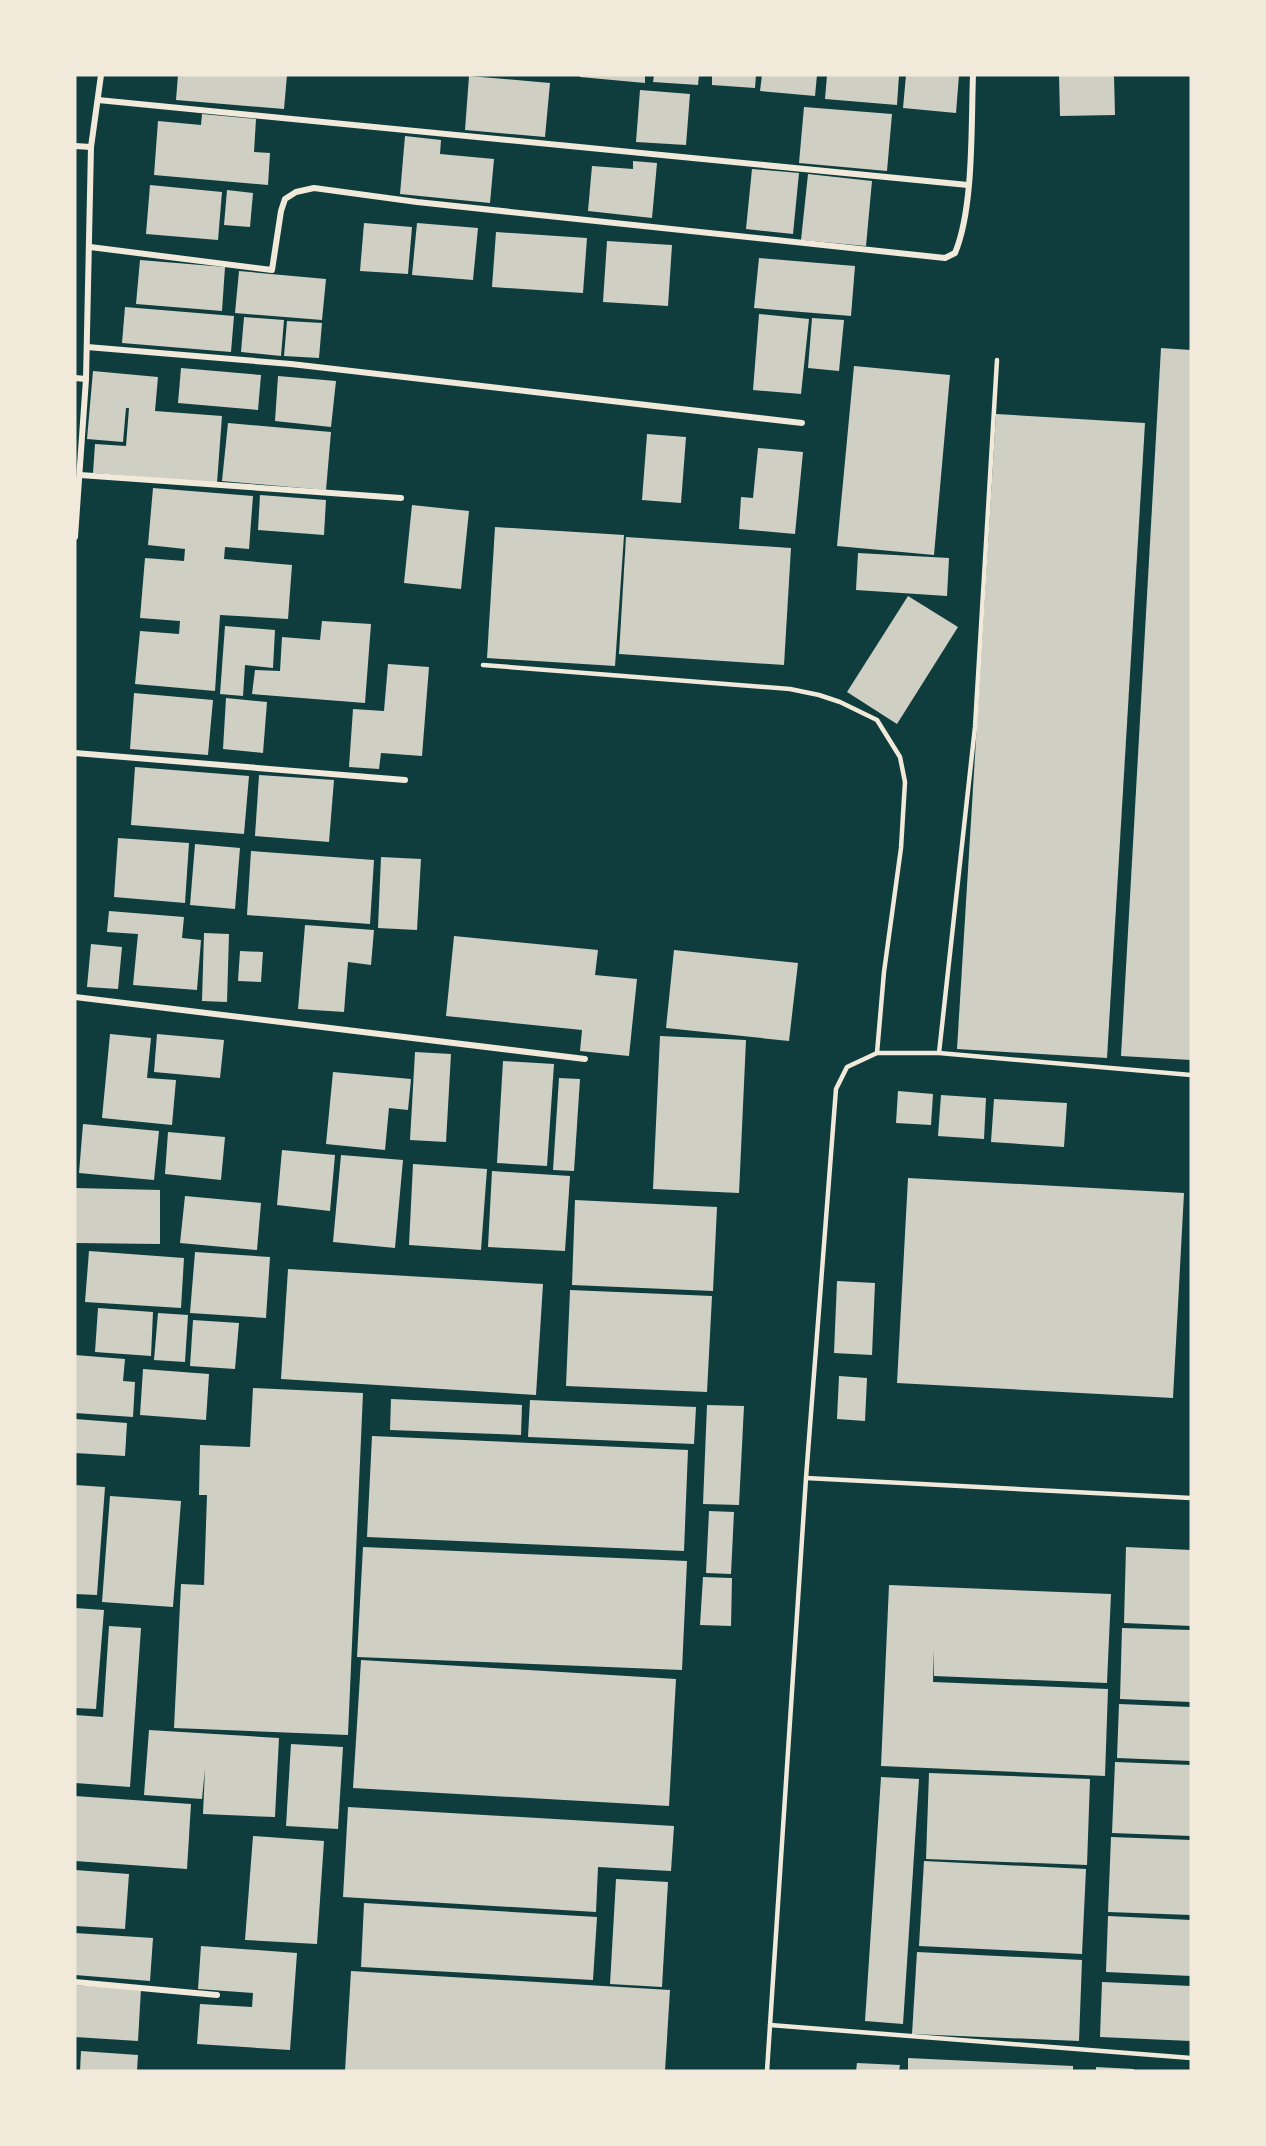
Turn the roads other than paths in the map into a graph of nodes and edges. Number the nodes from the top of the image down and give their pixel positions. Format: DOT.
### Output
graph roads {
  1 [pos="101,75"];
  2 [pos="973,75"];
  3 [pos="98,100"];
  4 [pos="75,146"];
  5 [pos="91,147"];
  6 [pos="968,184"];
  7 [pos="90,247"];
  8 [pos="87,347"];
  9 [pos="997,360"];
  10 [pos="75,378"];
  11 [pos="86,379"];
  12 [pos="802,423"];
  13 [pos="80,475"];
  14 [pos="401,498"];
  15 [pos="75,537"];
  16 [pos="483,664"];
  17 [pos="75,753"];
  18 [pos="405,780"];
  19 [pos="75,997"];
  20 [pos="877,1053"];
  21 [pos="939,1053"];
  22 [pos="585,1059"];
  23 [pos="1191,1075"];
  24 [pos="806,1478"];
  25 [pos="1191,1498"];
  26 [pos="75,1982"];
  27 [pos="217,1995"];
  28 [pos="770,2025"];
  29 [pos="1191,2058"];
  30 [pos="766,2071"];
  1 -- 3 [label="street"];
  2 -- 6 [label="street"];
  3 -- 5 [label="street"];
  3 -- 6 [label="street"];
  4 -- 5 [label="street"];
  5 -- 7 [label="street"];
  6 -- 7 [label="street"];
  7 -- 8 [label="street"];
  8 -- 11 [label="street"];
  8 -- 12 [label="street"];
  9 -- 21 [label="lane"];
  10 -- 11 [label="street"];
  11 -- 13 [label="street"];
  13 -- 14 [label="street"];
  13 -- 15 [label="street"];
  16 -- 20 [label="lane"];
  17 -- 18 [label="street"];
  19 -- 22 [label="street"];
  20 -- 21 [label="lane"];
  20 -- 24 [label="lane"];
  21 -- 23 [label="lane"];
  24 -- 25 [label="lane"];
  24 -- 28 [label="lane"];
  26 -- 27 [label="street"];
  28 -- 29 [label="lane"];
  28 -- 30 [label="lane"];
}
